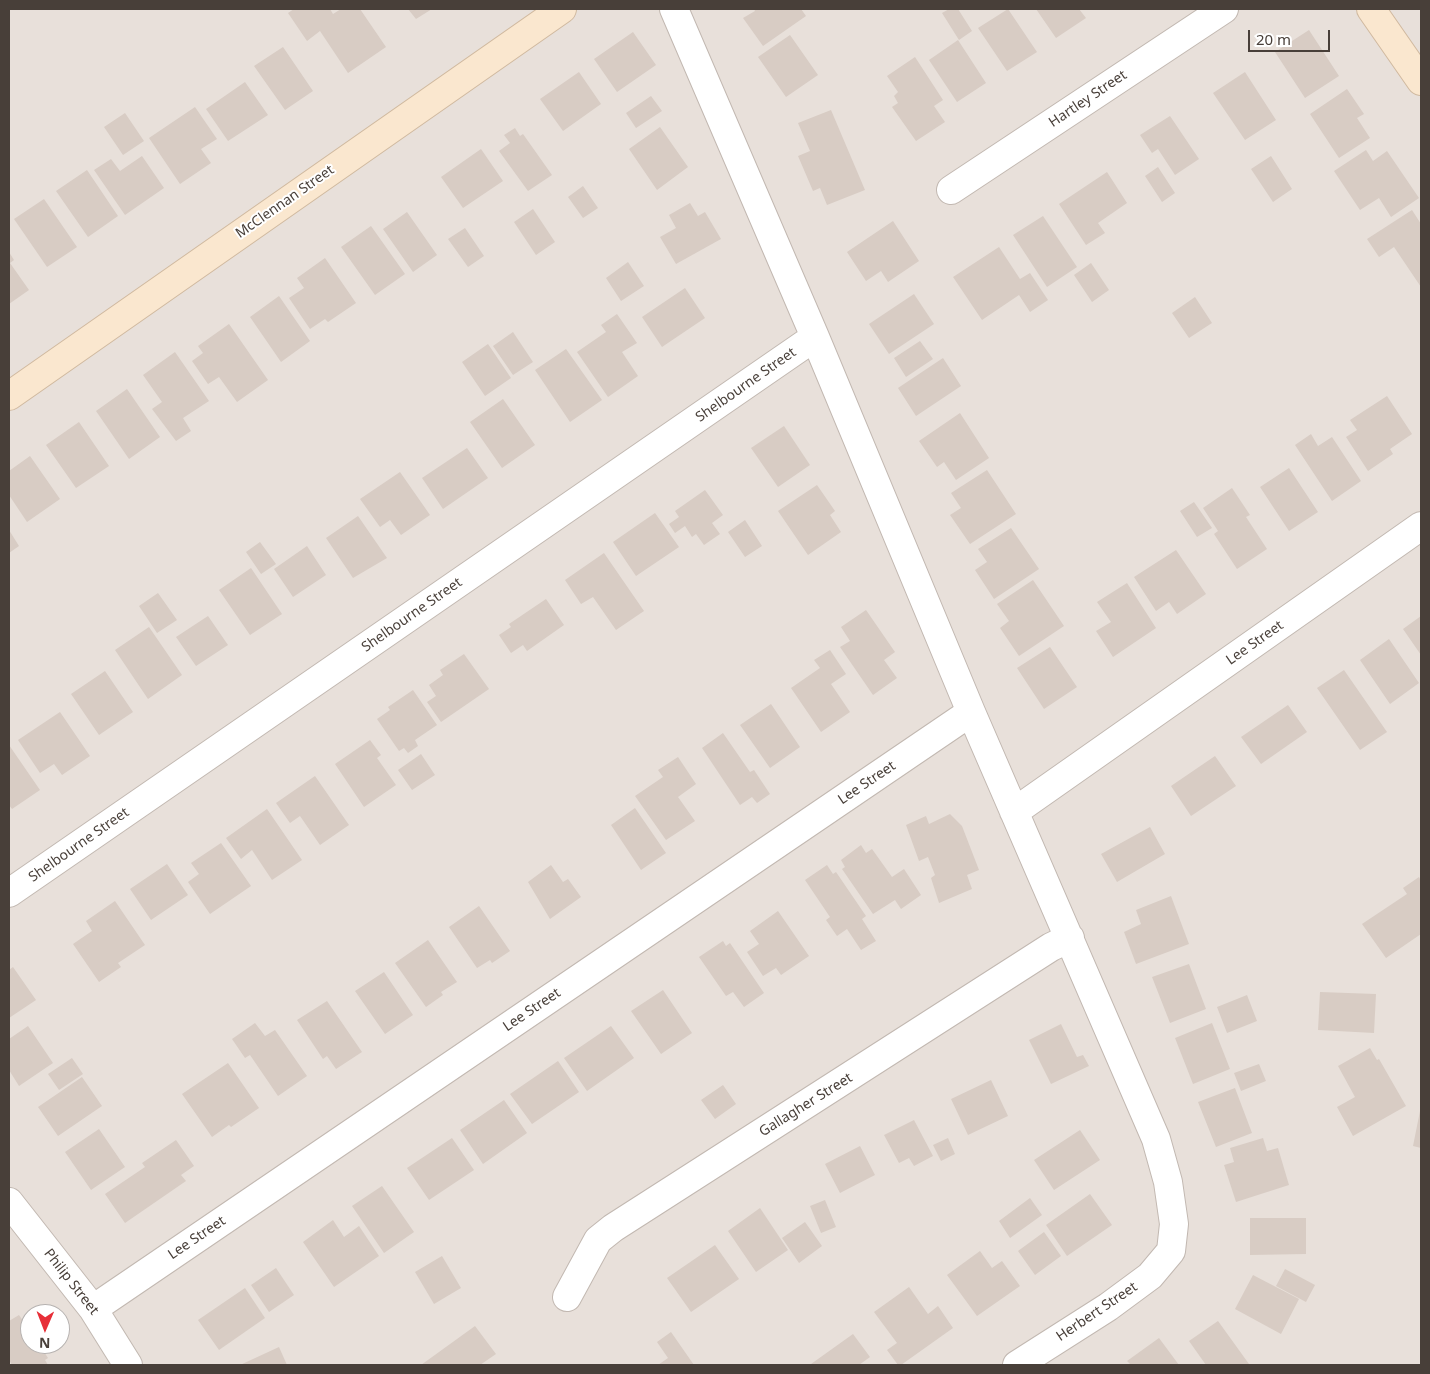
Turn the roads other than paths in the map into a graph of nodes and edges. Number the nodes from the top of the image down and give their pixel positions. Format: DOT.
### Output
graph roads {
  1 [pos="562,9"];
  2 [pos="674,9"];
  3 [pos="1224,9"];
  4 [pos="1372,9"];
  5 [pos="1421,81"];
  6 [pos="952,190"];
  7 [pos="815,337"];
  8 [pos="9,396"];
  9 [pos="1421,526"];
  10 [pos="971,712"];
  11 [pos="1014,812"];
  12 [pos="9,893"];
  13 [pos="1070,938"];
  14 [pos="10,1207"];
  15 [pos="567,1297"];
  16 [pos="93,1309"];
  17 [pos="128,1365"];
  18 [pos="1017,1365"];
  1 -- 8 [label="street, McClennan Street"];
  2 -- 7 [label="street"];
  3 -- 6 [label="street, Hartley Street"];
  4 -- 5 [label="street"];
  7 -- 10 [label="street"];
  7 -- 12 [label="street, Shelbourne Street"];
  9 -- 11 [label="street, Lee Street"];
  10 -- 11 [label="street"];
  10 -- 16 [label="street, Lee Street"];
  11 -- 13 [label="street"];
  13 -- 15 [label="street, Gallagher Street"];
  13 -- 18 [label="street, Herbert Street"];
  14 -- 16 [label="street, Philip Street"];
  16 -- 17 [label="street, Philip Street"];
}
